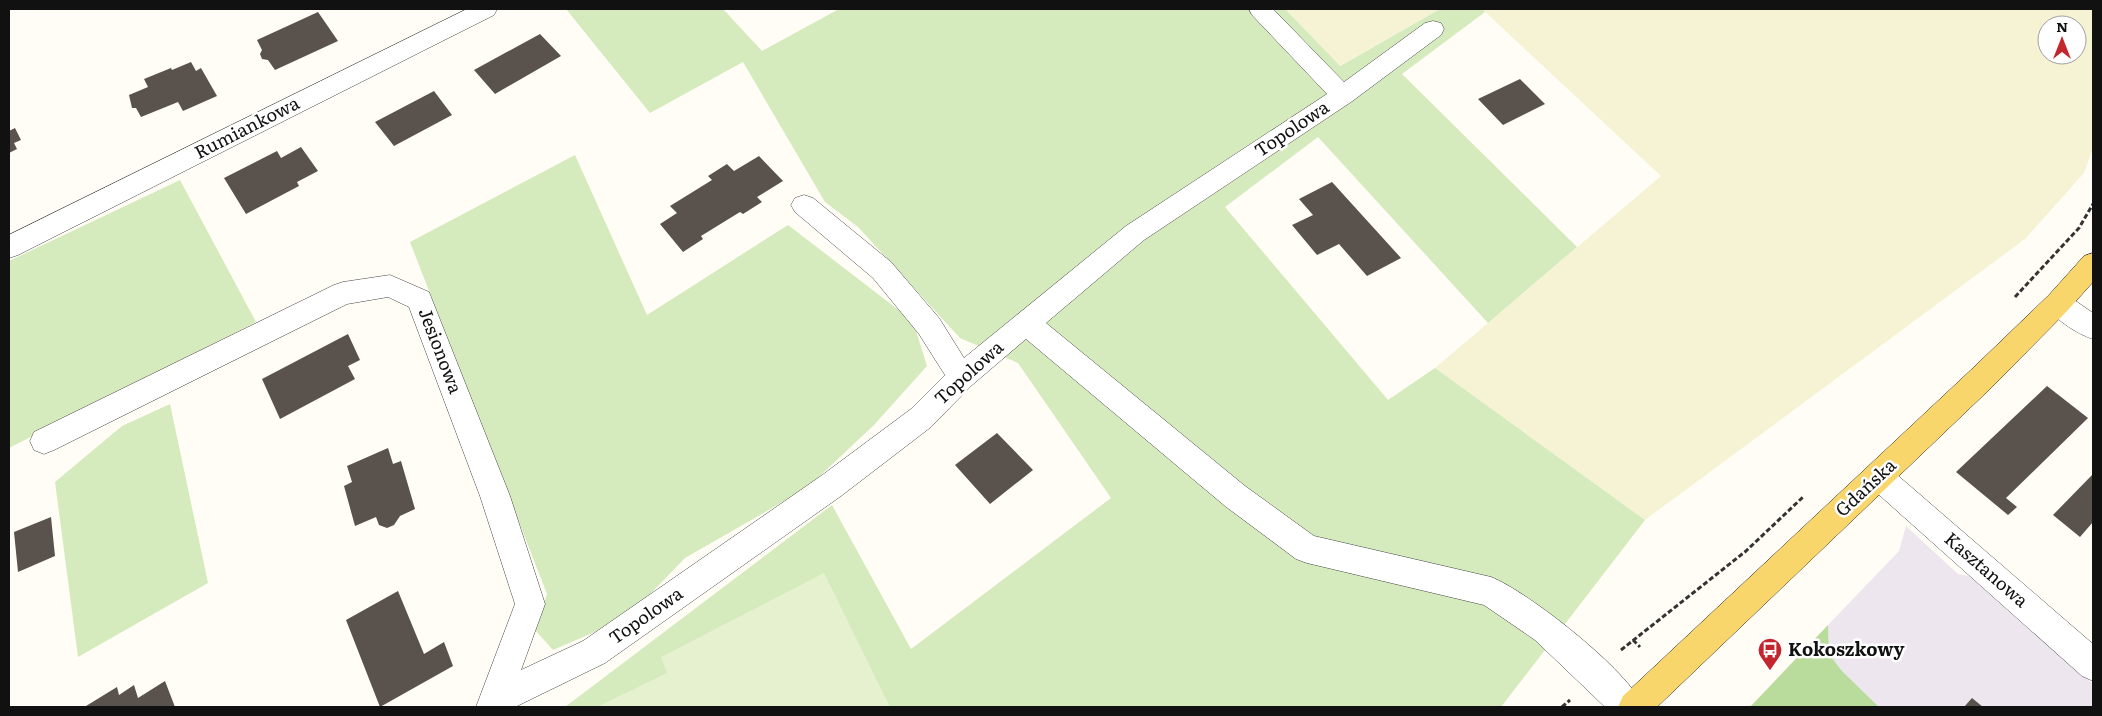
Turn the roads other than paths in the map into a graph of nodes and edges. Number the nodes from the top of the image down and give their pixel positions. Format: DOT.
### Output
graph roads {
  1 [pos="486,9"];
  2 [pos="1260,9"];
  3 [pos="1432,29"];
  4 [pos="1343,96"];
  5 [pos="804,205"];
  6 [pos="9,248"];
  7 [pos="2093,264"];
  8 [pos="2058,303"];
  9 [pos="1026,323"];
  10 [pos="2093,328"];
  11 [pos="962,377"];
  12 [pos="44,441"];
  13 [pos="1878,476"];
  14 [pos="2093,665"];
  15 [pos="493,704"];
  16 [pos="1627,707"];
  17 [pos="1634,707"];
  1 -- 6 [label="street, Rumiankowa"];
  2 -- 4 [label="street"];
  3 -- 4 [label="street, Topolowa"];
  4 -- 9 [label="street, Topolowa"];
  5 -- 11 [label="street"];
  7 -- 8 [label="main road, Gdańska"];
  8 -- 10 [label="street"];
  8 -- 13 [label="main road, Gdańska"];
  9 -- 11 [label="street, Topolowa"];
  9 -- 16 [label="street"];
  11 -- 15 [label="street, Topolowa"];
  12 -- 15 [label="street, Jesionowa"];
  13 -- 14 [label="street, Kasztanowa"];
  13 -- 17 [label="main road, Gdańska"];
}
